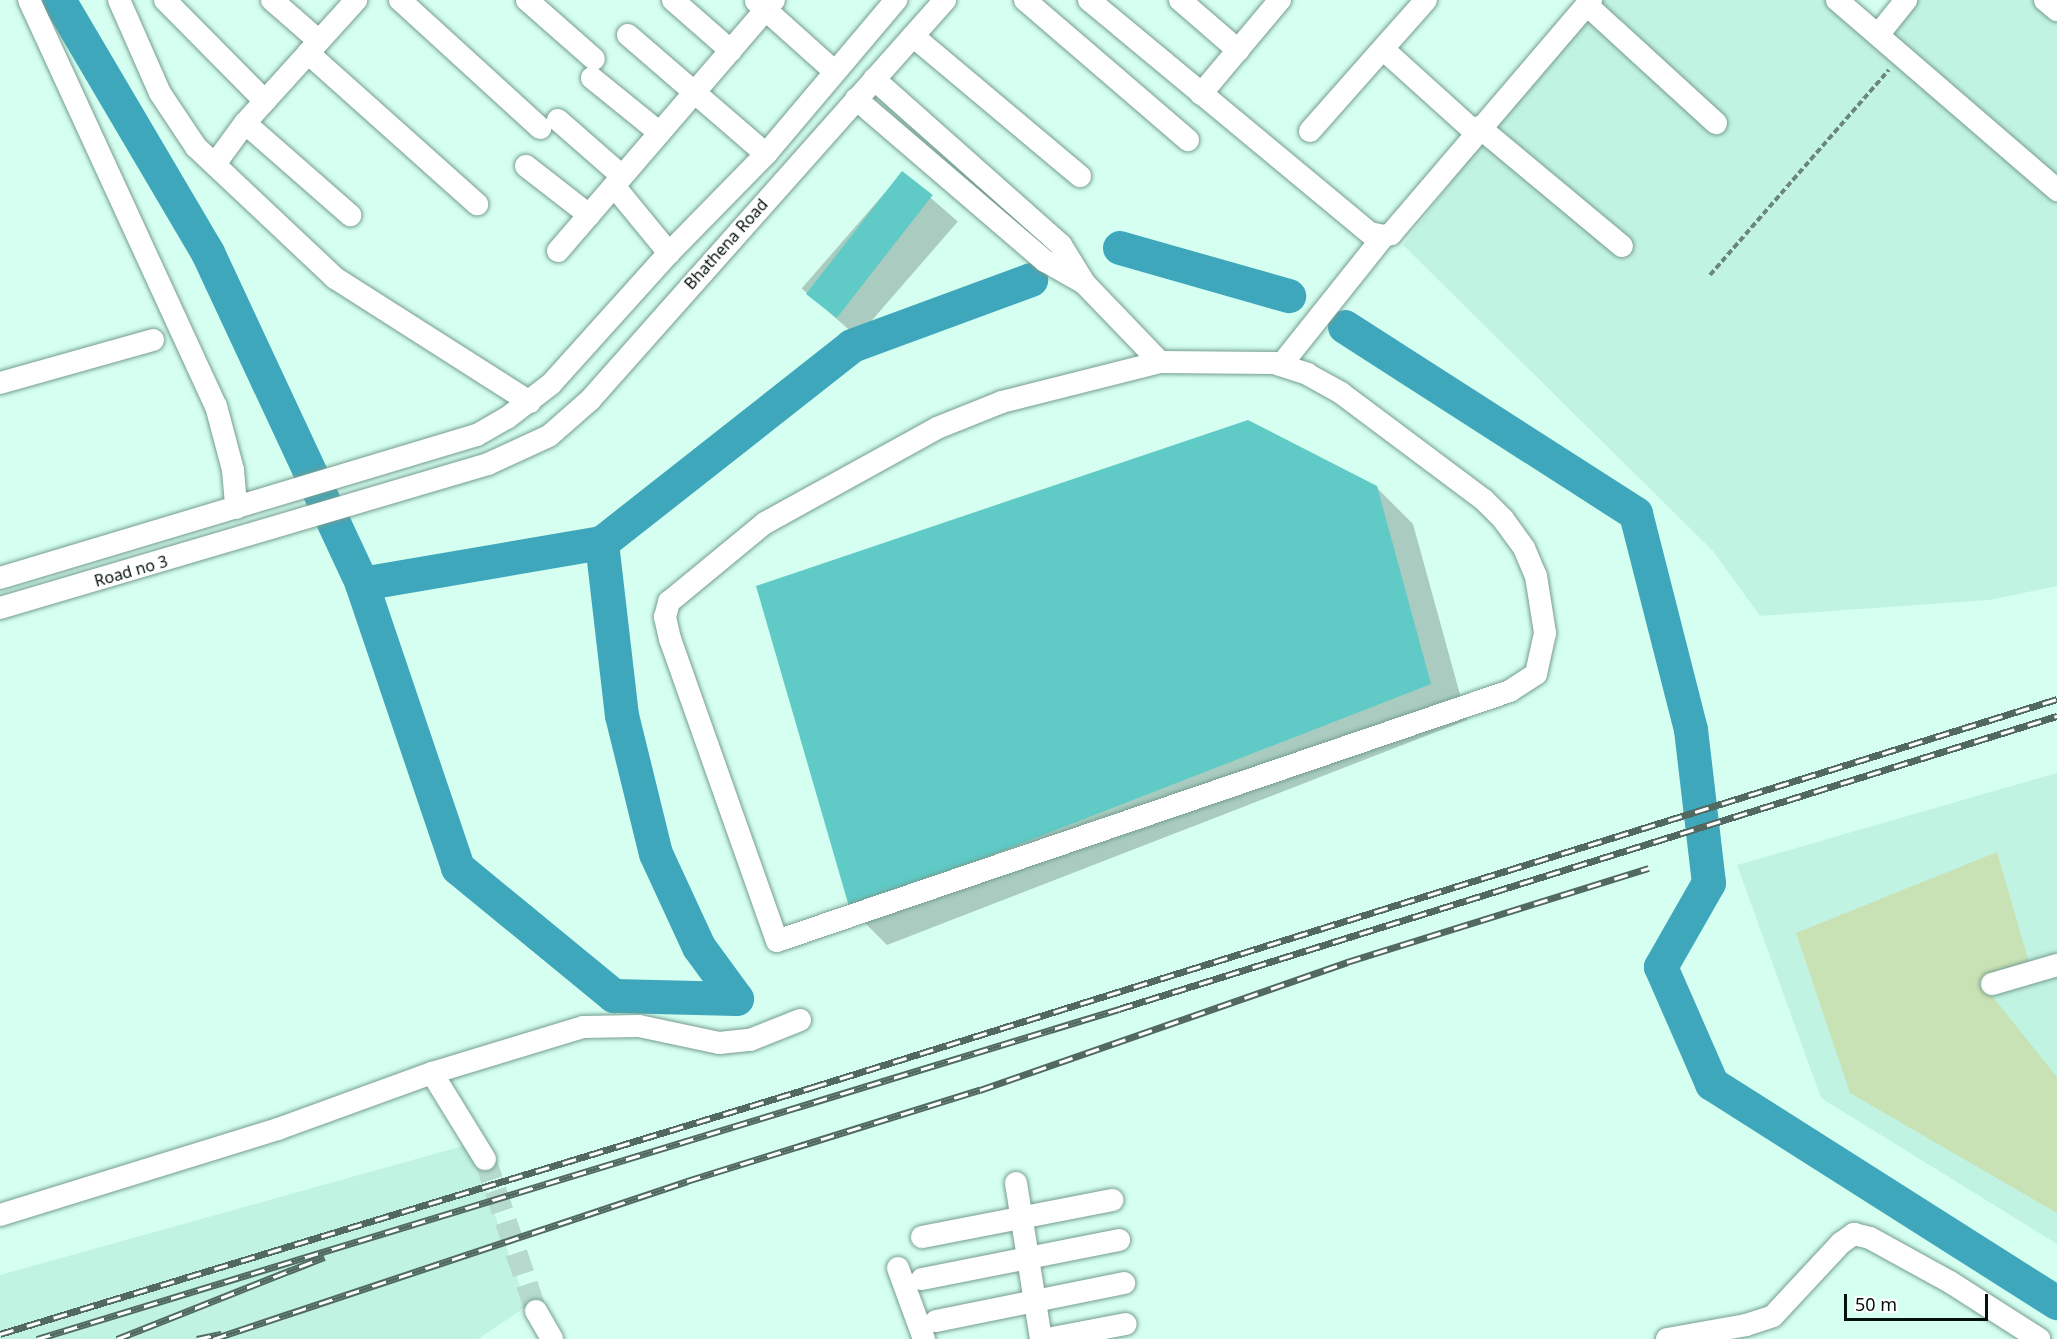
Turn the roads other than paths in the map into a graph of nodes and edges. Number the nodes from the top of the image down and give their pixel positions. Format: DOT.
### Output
graph roads {
  1 [pos="29,0"];
  2 [pos="119,0"];
  3 [pos="165,0"];
  4 [pos="272,0"];
  5 [pos="356,0"];
  6 [pos="400,0"];
  7 [pos="527,0"];
  8 [pos="673,0"];
  9 [pos="896,0"];
  10 [pos="945,0"];
  11 [pos="1025,0"];
  12 [pos="1089,0"];
  13 [pos="1180,0"];
  14 [pos="1280,0"];
  15 [pos="1426,0"];
  16 [pos="1837,0"];
  17 [pos="1906,0"];
  18 [pos="2046,0"];
  19 [pos="1589,2"];
  20 [pos="765,3"];
  21 [pos="2057,10"];
  22 [pos="628,35"];
  23 [pos="1878,35"];
  24 [pos="913,36"];
  25 [pos="314,47"];
  26 [pos="1383,49"];
  27 [pos="1238,50"];
  28 [pos="730,51"];
  29 [pos="834,71"];
  30 [pos="874,79"];
  31 [pos="693,94"];
  32 [pos="1201,94"];
  33 [pos="856,99"];
  34 [pos="265,100"];
  35 [pos="244,123"];
  36 [pos="1716,123"];
  37 [pos="1477,129"];
  38 [pos="1310,131"];
  39 [pos="660,133"];
  40 [pos="1188,140"];
  41 [pos="766,153"];
  42 [pos="215,164"];
  43 [pos="526,166"];
  44 [pos="1080,176"];
  45 [pos="618,182"];
  46 [pos="2057,190"];
  47 [pos="477,204"];
  48 [pos="350,215"];
  49 [pos="589,215"];
  50 [pos="1384,236"];
  51 [pos="1622,246"];
  52 [pos="558,251"];
  53 [pos="669,253"];
  54 [pos="1085,285"];
  55 [pos="153,340"];
  56 [pos="1160,362"];
  57 [pos="1281,365"];
  58 [pos="0,383"];
  59 [pos="530,402"];
  60 [pos="477,435"];
  61 [pos="245,506"];
  62 [pos="263,533"];
  63 [pos="0,579"];
  64 [pos="0,608"];
  65 [pos="2057,965"];
  66 [pos="1992,984"];
  67 [pos="800,1020"];
  68 [pos="432,1073"];
  69 [pos="485,1159"];
  70 [pos="1016,1183"];
  71 [pos="1112,1200"];
  72 [pos="0,1215"];
  73 [pos="1022,1217"];
  74 [pos="922,1237"];
  75 [pos="1119,1240"];
  76 [pos="1028,1258"];
  77 [pos="898,1268"];
  78 [pos="922,1280"];
  79 [pos="1124,1283"];
  80 [pos="1035,1300"];
  81 [pos="536,1311"];
  82 [pos="1126,1324"];
  83 [pos="930,1330"];
  84 [pos="552,1339"];
  85 [pos="1041,1339"];
  86 [pos="1047,1339"];
  87 [pos="1667,1339"];
  88 [pos="2039,1339"];
  1 -- 61 [label="street"];
  2 -- 42 [label="street"];
  3 -- 34 [label="street"];
  4 -- 25 [label="street"];
  5 -- 25 [label="street"];
  6 -- 45 [label="street"];
  7 -- 39 [label="street"];
  8 -- 28 [label="street"];
  9 -- 29 [label="street, Bhathena Road"];
  10 -- 24 [label="street, Bhathena Road"];
  11 -- 40 [label="street"];
  12 -- 32 [label="street"];
  13 -- 27 [label="street"];
  14 -- 27 [label="street"];
  15 -- 26 [label="street"];
  16 -- 23 [label="street"];
  17 -- 23 [label="street"];
  18 -- 21 [label="street"];
  19 -- 36 [label="street"];
  19 -- 37 [label="street"];
  20 -- 28 [label="street"];
  20 -- 29 [label="street"];
  22 -- 31 [label="street"];
  23 -- 46 [label="street"];
  24 -- 30 [label="street, Bhathena Road"];
  24 -- 44 [label="street"];
  25 -- 34 [label="street"];
  25 -- 47 [label="street"];
  26 -- 37 [label="street"];
  26 -- 38 [label="street"];
  27 -- 32 [label="street"];
  28 -- 31 [label="street"];
  29 -- 41 [label="street, Bhathena Road"];
  30 -- 33 [label="street, Bhathena Road"];
  30 -- 54 [label="street"];
  31 -- 39 [label="street"];
  31 -- 41 [label="street"];
  32 -- 50 [label="street"];
  33 -- 54 [label="street"];
  33 -- 62 [label="street, Bhathena Road"];
  34 -- 35 [label="street"];
  35 -- 42 [label="street"];
  35 -- 48 [label="street"];
  37 -- 50 [label="street"];
  37 -- 51 [label="street"];
  39 -- 45 [label="street"];
  41 -- 53 [label="street, Bhathena Road"];
  42 -- 59 [label="street"];
  43 -- 49 [label="street"];
  45 -- 49 [label="street"];
  45 -- 53 [label="street"];
  49 -- 52 [label="street"];
  50 -- 57 [label="street"];
  53 -- 59 [label="street, Bhathena Road"];
  54 -- 56 [label="street"];
  55 -- 58 [label="street"];
  56 -- 57 [label="street"];
  56 -- 57 [label="street"];
  59 -- 60 [label="street, Bhathena Road"];
  60 -- 61 [label="street, Road no 3"];
  61 -- 63 [label="street, Road no 3"];
  62 -- 64 [label="street, Road no 3"];
  65 -- 66 [label="street"];
  67 -- 68 [label="street"];
  68 -- 69 [label="street"];
  68 -- 72 [label="street"];
  70 -- 73 [label="street"];
  71 -- 73 [label="street"];
  73 -- 74 [label="street"];
  73 -- 76 [label="street"];
  75 -- 76 [label="street"];
  76 -- 78 [label="street"];
  76 -- 80 [label="street"];
  77 -- 83 [label="street"];
  79 -- 80 [label="street"];
  80 -- 83 [label="street"];
  80 -- 85 [label="street"];
  81 -- 84 [label="street"];
  82 -- 86 [label="street"];
  87 -- 88 [label="street"];
}
